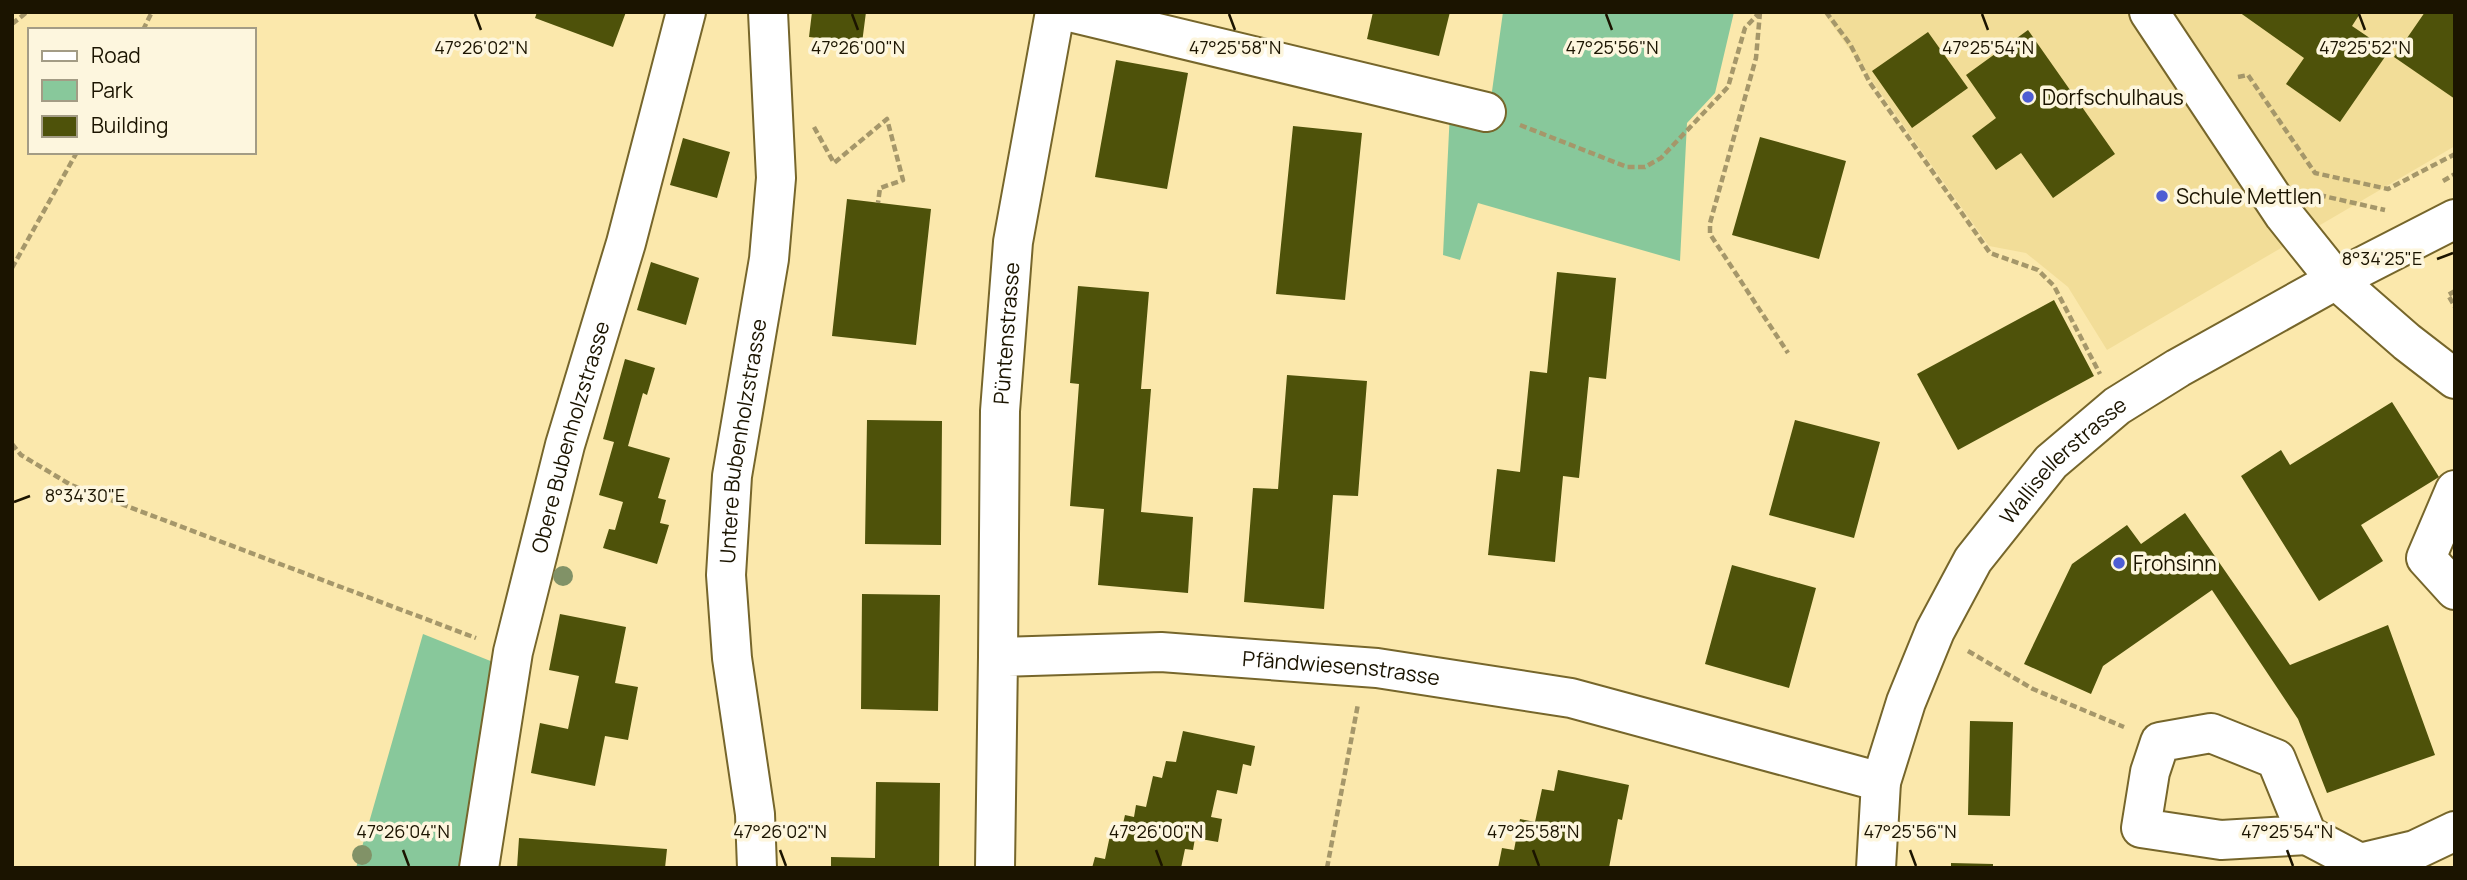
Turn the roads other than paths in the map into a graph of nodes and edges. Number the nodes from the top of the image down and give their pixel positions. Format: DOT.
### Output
graph roads {
  1 [pos="686,12"];
  2 [pos="768,12"];
  3 [pos="1055,12"];
  4 [pos="1070,12"];
  5 [pos="2149,12"];
  6 [pos="1486,112"];
  7 [pos="2455,219"];
  8 [pos="2336,280"];
  9 [pos="2455,379"];
  10 [pos="2455,490"];
  11 [pos="2455,590"];
  12 [pos="998,657"];
  13 [pos="1881,782"];
  14 [pos="2455,831"];
  15 [pos="2307,835"];
  16 [pos="2418,859"];
  17 [pos="2356,865"];
  18 [pos="479,868"];
  19 [pos="757,868"];
  20 [pos="995,868"];
  21 [pos="1876,868"];
  1 -- 18 [label="street, Obere Bubenholzstrasse"];
  2 -- 19 [label="street, Untere Bubenholzstrasse"];
  3 -- 12 [label="street, Püntenstrasse"];
  4 -- 6 [label="street"];
  5 -- 8 [label="street"];
  7 -- 8 [label="street, Wallisellerstrasse"];
  8 -- 9 [label="street"];
  8 -- 13 [label="street, Wallisellerstrasse"];
  10 -- 11 [label="street"];
  12 -- 13 [label="street, Pfändwiesenstrasse"];
  12 -- 20 [label="street"];
  13 -- 21 [label="street, Wallisellerstrasse"];
  14 -- 16 [label="street"];
  15 -- 15 [label="street"];
  15 -- 17 [label="street"];
  16 -- 17 [label="street"];
}
